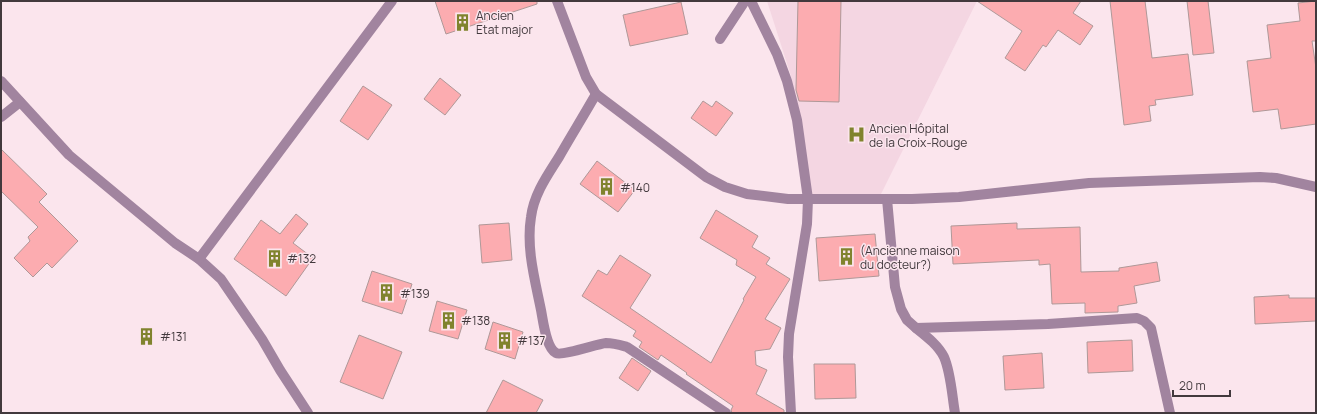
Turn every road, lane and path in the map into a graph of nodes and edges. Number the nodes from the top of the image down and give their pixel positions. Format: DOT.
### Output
graph roads {
  1 [pos="392,1"];
  2 [pos="557,1"];
  3 [pos="745,1"];
  4 [pos="751,1"];
  5 [pos="720,39"];
  6 [pos="1,81"];
  7 [pos="596,94"];
  8 [pos="20,102"];
  9 [pos="1,117"];
  10 [pos="1316,187"];
  11 [pos="886,199"];
  12 [pos="808,200"];
  13 [pos="199,259"];
  14 [pos="916,328"];
  15 [pos="308,413"];
  16 [pos="726,413"];
  17 [pos="791,413"];
  18 [pos="955,413"];
  19 [pos="1170,413"];
  1 -- 13 [label="street"];
  2 -- 7 [label="street"];
  3 -- 5 [label="street"];
  4 -- 12 [label="street"];
  6 -- 8 [label="street"];
  7 -- 12 [label="street"];
  7 -- 16 [label="street"];
  8 -- 9 [label="street"];
  8 -- 13 [label="street"];
  10 -- 11 [label="street"];
  11 -- 12 [label="street"];
  11 -- 14 [label="street"];
  12 -- 17 [label="street"];
  13 -- 15 [label="street"];
  14 -- 18 [label="street"];
  14 -- 19 [label="street"];
}
